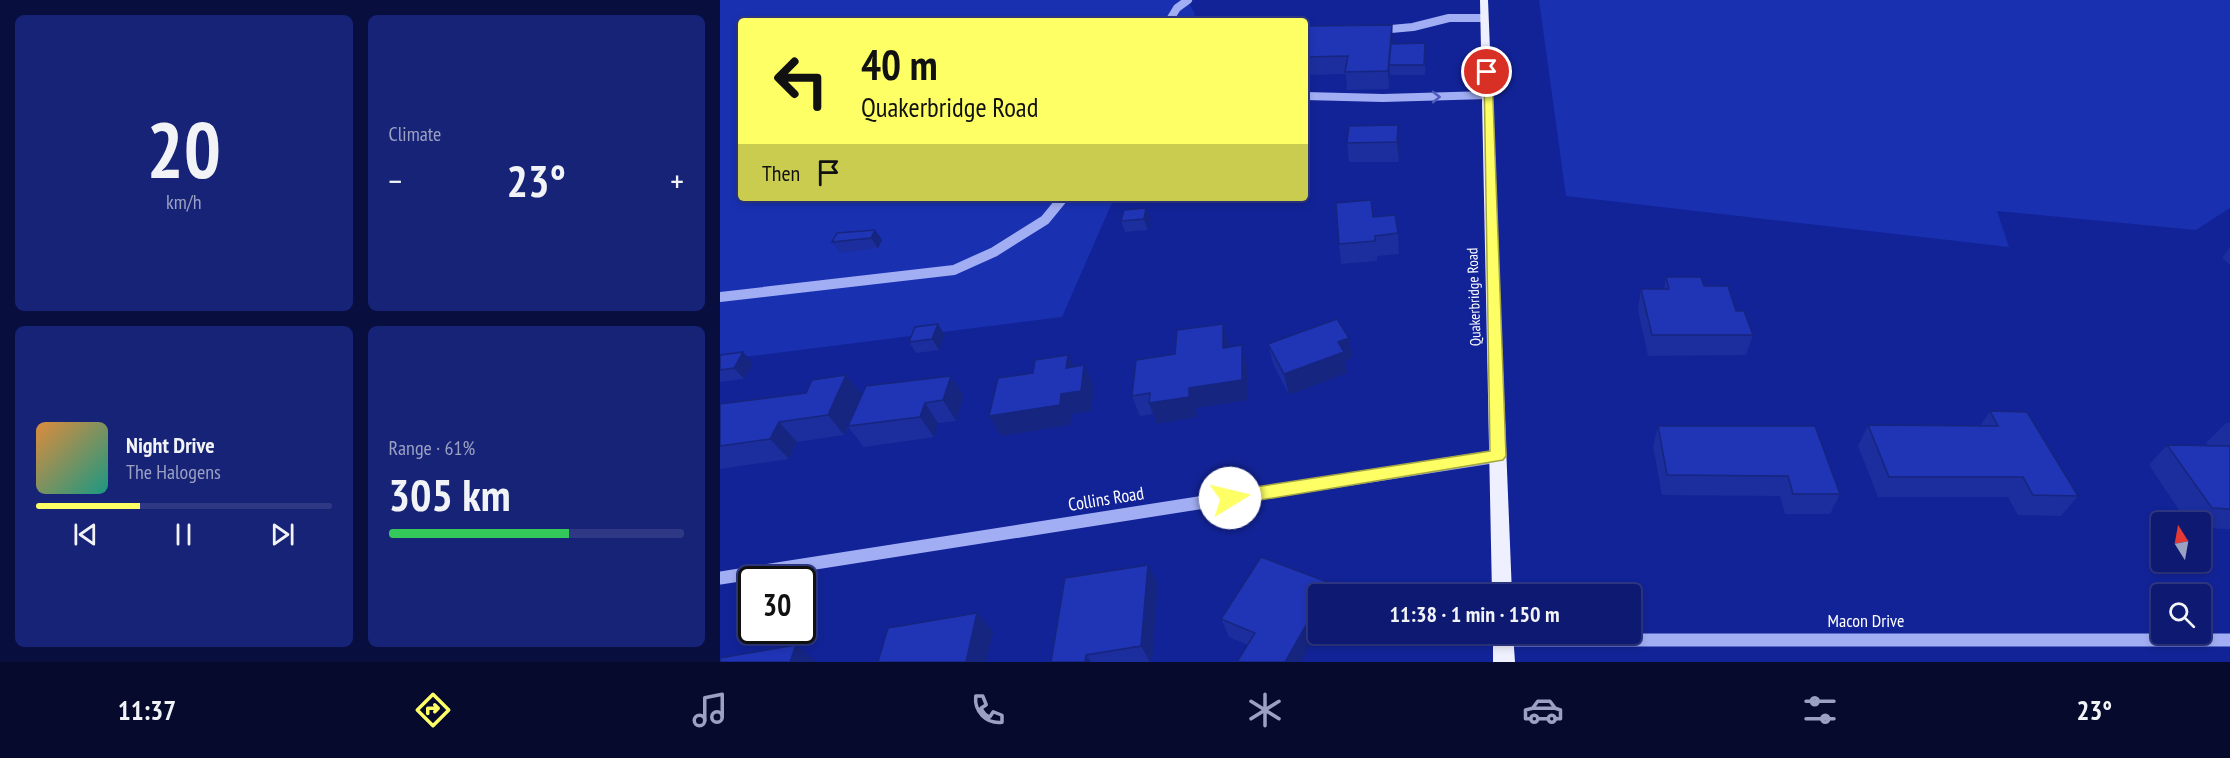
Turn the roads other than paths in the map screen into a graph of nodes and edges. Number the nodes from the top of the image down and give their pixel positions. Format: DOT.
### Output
graph roads {
  1 [pos="1188,0"];
  2 [pos="1484,0"];
  3 [pos="1171,18"];
  4 [pos="1484,18"];
  5 [pos="1369,31"];
  6 [pos="1488,95"];
  7 [pos="1308,96"];
  8 [pos="1061,201"];
  9 [pos="720,297"];
  10 [pos="1498,456"];
  11 [pos="720,578"];
  12 [pos="1502,584"];
  13 [pos="1641,638"];
  14 [pos="2230,640"];
  15 [pos="1503,644"];
  16 [pos="1503,662"];
  1 -- 3 [label="street"];
  2 -- 4 [label="main road, Quakerbridge Road"];
  4 -- 5 [label="street"];
  4 -- 6 [label="main road, Quakerbridge Road"];
  7 -- 6 [label="street, one-way"];
  6 -- 10 [label="main road, Quakerbridge Road"];
  8 -- 9 [label="street"];
  10 -- 11 [label="street, Collins Road"];
  10 -- 12 [label="main road, Quakerbridge Road"];
  13 -- 14 [label="street, Macon Drive"];
  15 -- 16 [label="main road"];
}
